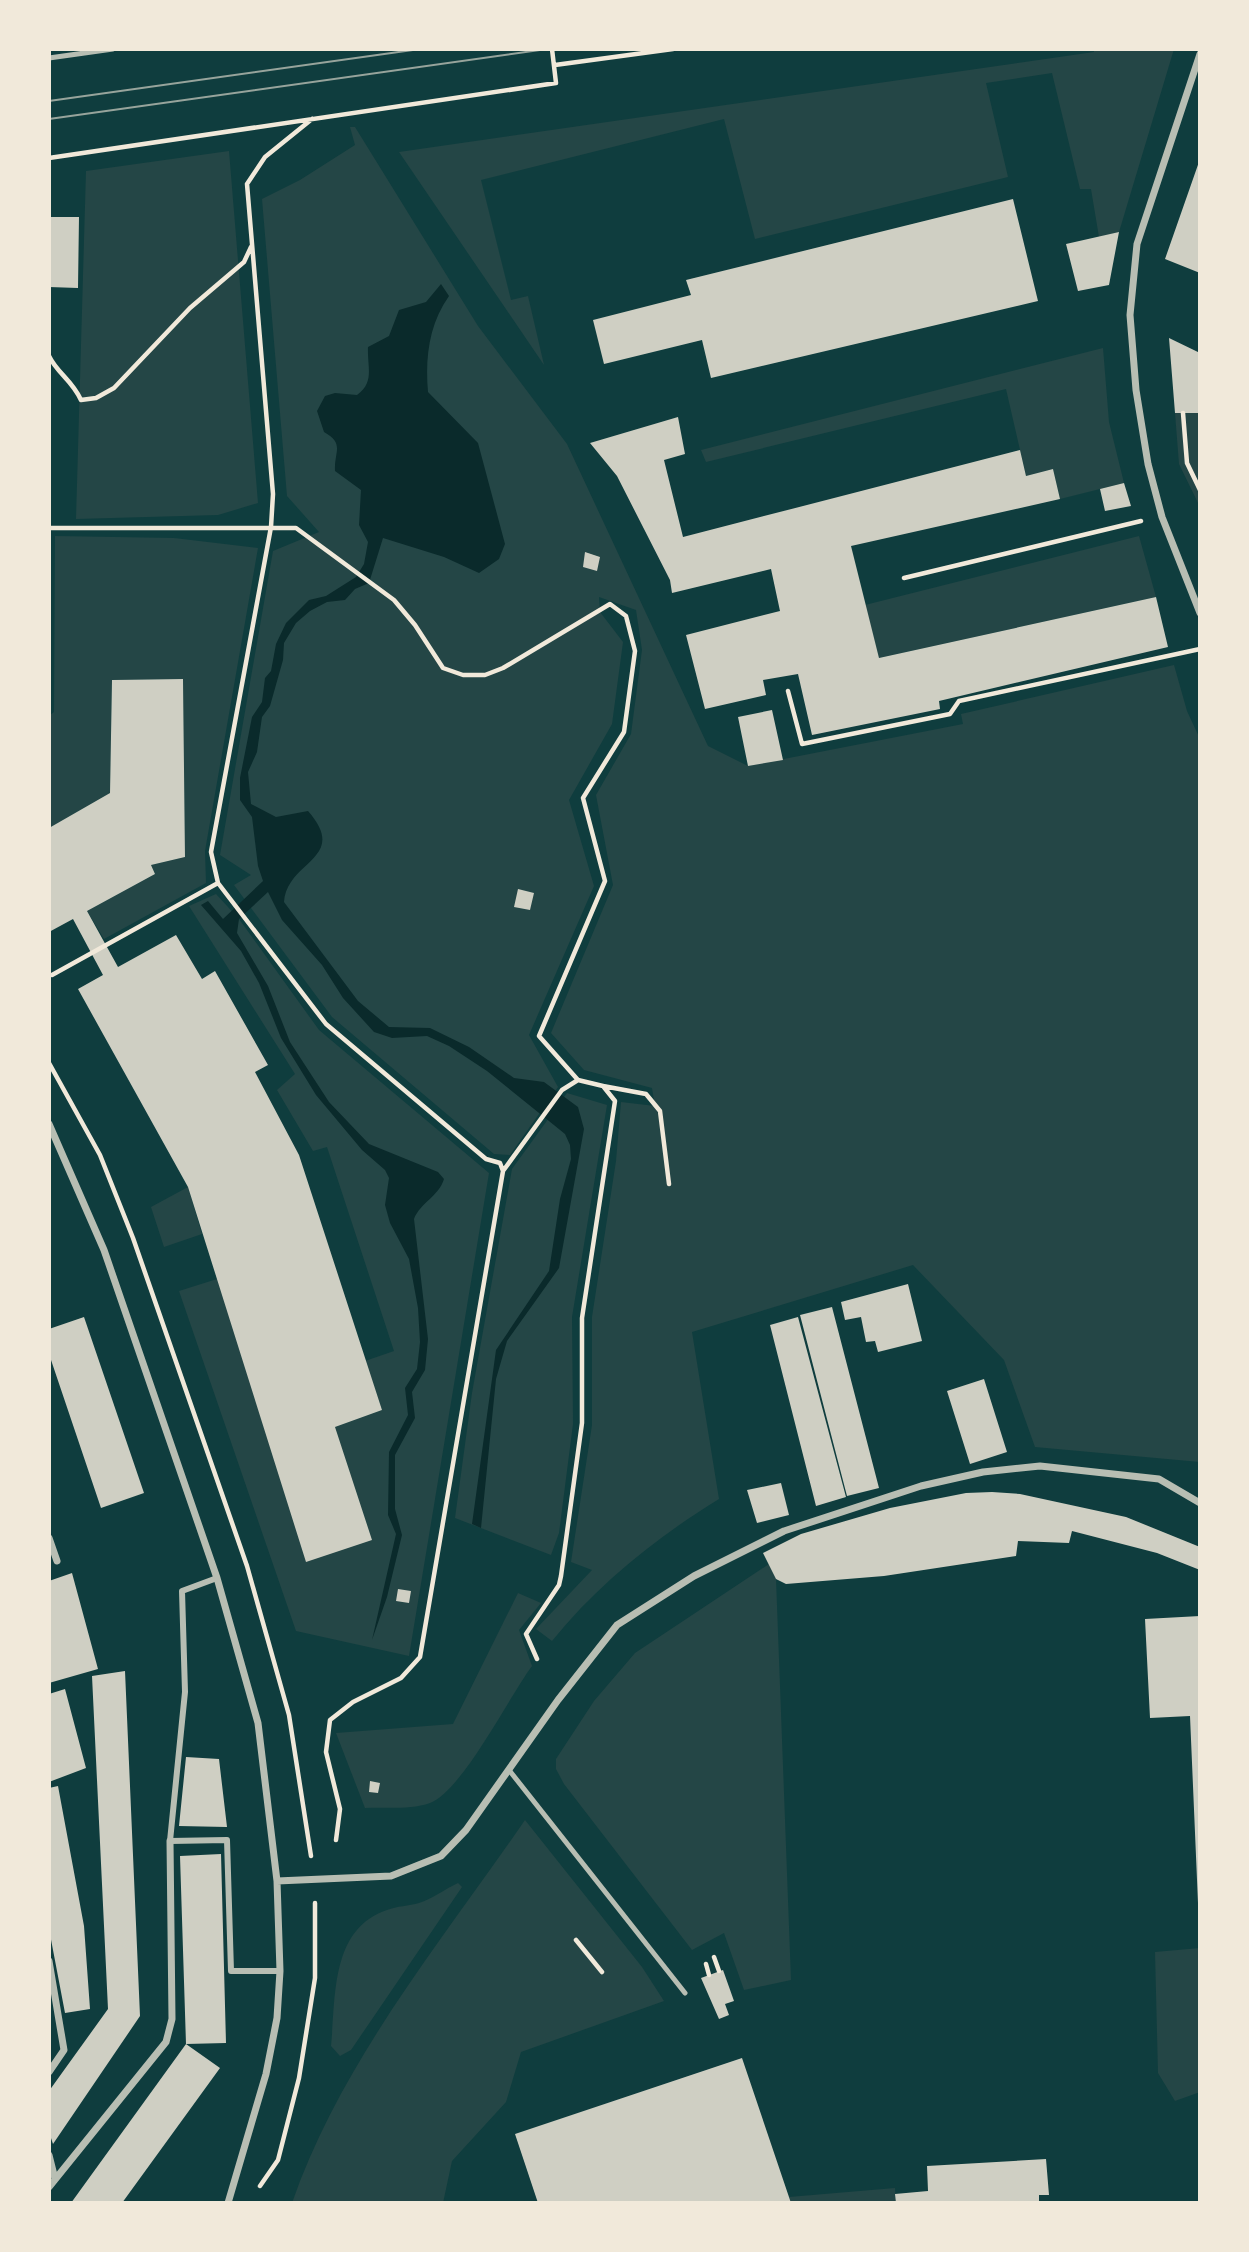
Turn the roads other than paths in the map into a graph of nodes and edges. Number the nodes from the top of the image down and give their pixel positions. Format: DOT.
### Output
graph roads {
  1 [pos="113,49"];
  2 [pos="1200,54"];
  3 [pos="49,58"];
  4 [pos="1200,613"];
  5 [pos="49,1124"];
  6 [pos="1200,1503"];
  7 [pos="49,1538"];
  8 [pos="57,1561"];
  9 [pos="218,1578"];
  10 [pos="509,1770"];
  11 [pos="170,1841"];
  12 [pos="277,1881"];
  13 [pos="49,1961"];
  14 [pos="280,1971"];
  15 [pos="685,1993"];
  16 [pos="49,2072"];
  17 [pos="49,2155"];
  18 [pos="55,2179"];
  19 [pos="49,2187"];
  20 [pos="228,2203"];
  1 -- 3 [label="lane"];
  2 -- 4 [label="street"];
  5 -- 9 [label="street"];
  6 -- 10 [label="street"];
  7 -- 8 [label="street"];
  9 -- 11 [label="street"];
  9 -- 12 [label="street"];
  10 -- 12 [label="street"];
  10 -- 15 [label="lane"];
  11 -- 14 [label="street"];
  11 -- 18 [label="street"];
  12 -- 14 [label="street"];
  13 -- 16 [label="street"];
  14 -- 20 [label="street"];
  17 -- 18 [label="street"];
  18 -- 19 [label="street"];
}
